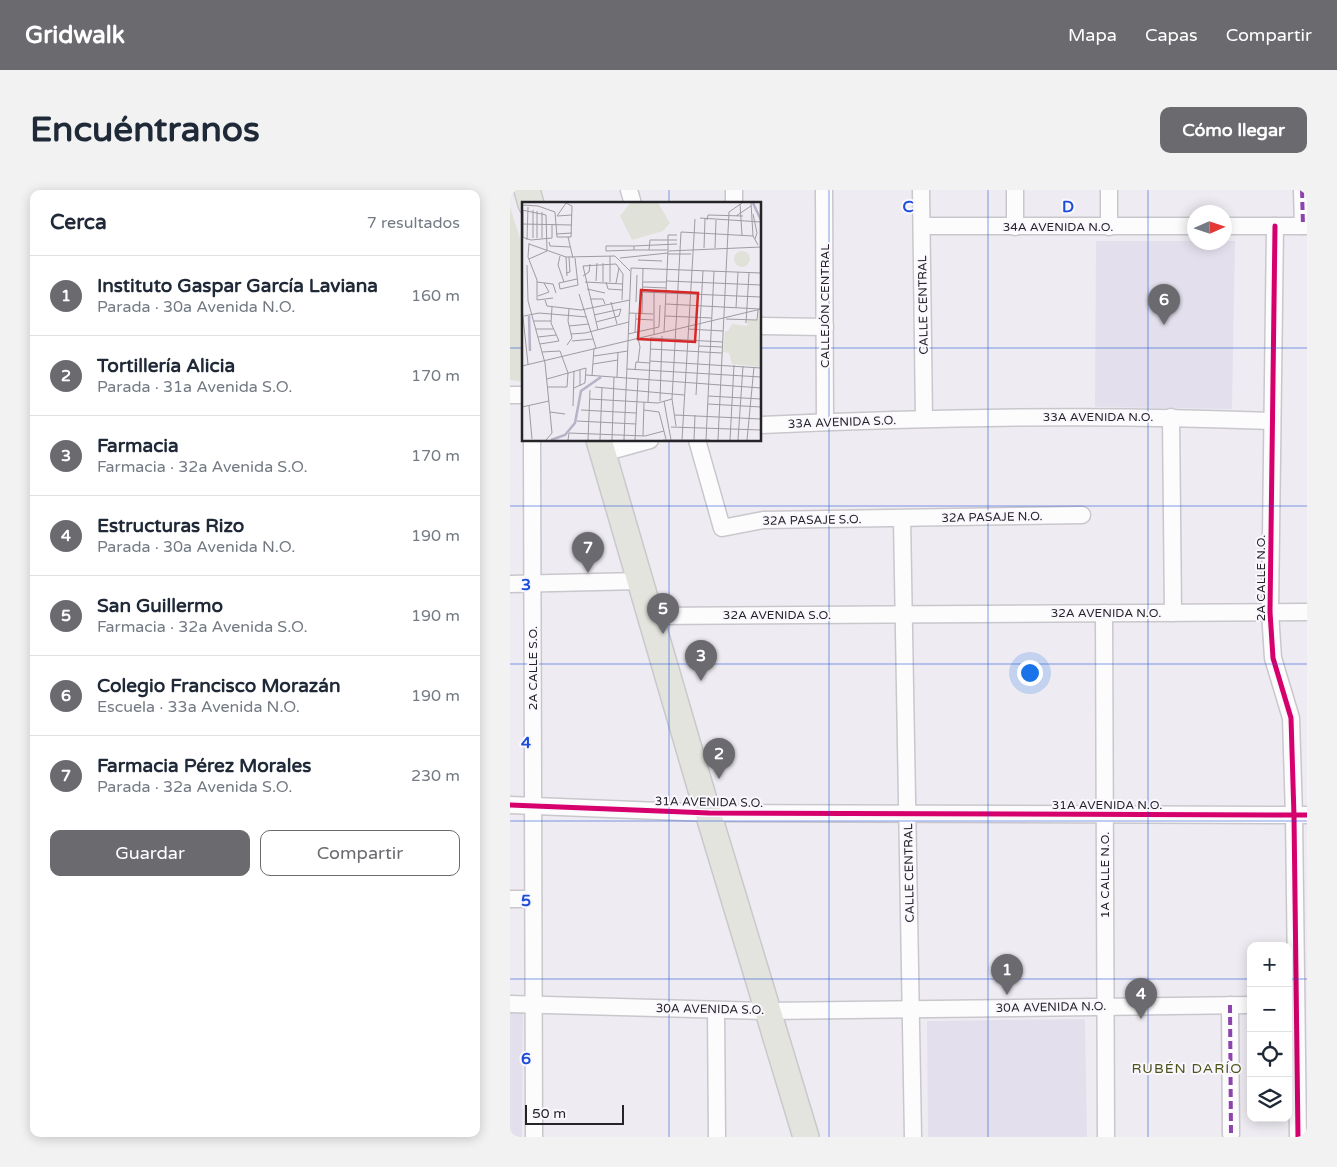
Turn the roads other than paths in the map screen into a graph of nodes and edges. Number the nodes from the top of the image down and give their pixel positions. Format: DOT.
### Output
graph roads {
  1 [pos="824,190"];
  2 [pos="921,190"];
  3 [pos="1015,190"];
  4 [pos="1109,190"];
  5 [pos="1302,190"];
  6 [pos="922,226"];
  7 [pos="1187,226"];
  8 [pos="1232,226"];
  9 [pos="1275,226"];
  10 [pos="1305,226"];
  11 [pos="1015,227"];
  12 [pos="1109,227"];
  13 [pos="761,326"];
  14 [pos="825,327"];
  15 [pos="1171,417"];
  16 [pos="924,419"];
  17 [pos="1272,421"];
  18 [pos="825,422"];
  19 [pos="761,425"];
  20 [pos="532,441"];
  21 [pos="643,441"];
  22 [pos="698,441"];
  23 [pos="601,447"];
  24 [pos="1082,516"];
  25 [pos="902,519"];
  26 [pos="640,581"];
  27 [pos="510,584"];
  28 [pos="532,584"];
  29 [pos="1270,612"];
  30 [pos="1307,612"];
  31 [pos="1104,613"];
  32 [pos="1173,613"];
  33 [pos="905,615"];
  34 [pos="650,616"];
  35 [pos="510,804"];
  36 [pos="533,806"];
  37 [pos="709,814"];
  38 [pos="908,814"];
  39 [pos="1105,815"];
  40 [pos="1300,816"];
  41 [pos="510,899"];
  42 [pos="533,899"];
  43 [pos="510,1004"];
  44 [pos="533,1004"];
  45 [pos="1297,1004"];
  46 [pos="1230,1005"];
  47 [pos="1247,1005"];
  48 [pos="1105,1006"];
  49 [pos="911,1008"];
  50 [pos="716,1010"];
  51 [pos="767,1011"];
  52 [pos="1231,1134"];
  53 [pos="534,1137"];
  54 [pos="717,1137"];
  55 [pos="806,1137"];
  56 [pos="913,1137"];
  57 [pos="1106,1137"];
  58 [pos="1298,1137"];
  1 -- 14 [label="street, CALLEJÓN CENTRAL"];
  2 -- 6 [label="street, CALLE CENTRAL"];
  3 -- 11 [label="street"];
  4 -- 12 [label="street"];
  5 -- 10 [label="street"];
  6 -- 11 [label="street, 34A AVENIDA N.O."];
  6 -- 16 [label="street, CALLE CENTRAL"];
  7 -- 12 [label="street, 34A AVENIDA N.O."];
  8 -- 9 [label="street"];
  9 -- 10 [label="street"];
  9 -- 17 [label="street, 2A CALLE N.O."];
  11 -- 12 [label="street, 34A AVENIDA N.O."];
  13 -- 14 [label="street"];
  14 -- 18 [label="street, CALLEJÓN CENTRAL"];
  15 -- 16 [label="street, 33A AVENIDA N.O."];
  15 -- 17 [label="street, 33A AVENIDA N.O."];
  15 -- 32 [label="street"];
  16 -- 18 [label="street, 33A AVENIDA S.O."];
  17 -- 29 [label="street, 2A CALLE N.O."];
  18 -- 19 [label="street, 33A AVENIDA S.O."];
  20 -- 28 [label="street, 2A CALLE S.O."];
  21 -- 23 [label="street"];
  22 -- 25 [label="street, 32A PASAJE S.O."];
  23 -- 26 [label="main road"];
  24 -- 25 [label="street, 32A PASAJE N.O."];
  25 -- 33 [label="street, CALLE CENTRAL"];
  26 -- 28 [label="street"];
  26 -- 34 [label="main road"];
  27 -- 28 [label="street"];
  28 -- 36 [label="street, 2A CALLE S.O."];
  29 -- 30 [label="street, 32A AVENIDA N.O."];
  29 -- 32 [label="street, 32A AVENIDA N.O."];
  29 -- 40 [label="street, 2A CALLE N.O."];
  31 -- 32 [label="street, 32A AVENIDA N.O."];
  31 -- 33 [label="street, 32A AVENIDA N.O."];
  31 -- 39 [label="street, 1A CALLE N.O."];
  33 -- 34 [label="street, 32A AVENIDA S.O."];
  33 -- 38 [label="street, CALLE CENTRAL"];
  34 -- 37 [label="main road"];
  35 -- 36 [label="street, 31A AVENIDA S.O."];
  36 -- 37 [label="street, 31A AVENIDA S.O."];
  36 -- 42 [label="street, 2A CALLE S.O."];
  37 -- 38 [label="street, 31A AVENIDA S.O."];
  37 -- 51 [label="main road"];
  38 -- 39 [label="street, 31A AVENIDA N.O."];
  38 -- 49 [label="street, CALLE CENTRAL"];
  39 -- 40 [label="street, 31A AVENIDA N.O."];
  39 -- 48 [label="street, 1A CALLE N.O."];
  40 -- 45 [label="street, 2A CALLE N.O."];
  41 -- 42 [label="street"];
  42 -- 44 [label="street, 2A CALLE S.O."];
  43 -- 44 [label="street, 30A AVENIDA S.O."];
  44 -- 50 [label="street, 30A AVENIDA S.O."];
  44 -- 53 [label="street, 2A CALLE S.O."];
  45 -- 58 [label="street, 2A CALLE N.O."];
  46 -- 47 [label="street, 30A AVENIDA N.O."];
  46 -- 48 [label="street, 30A AVENIDA N.O."];
  46 -- 52 [label="street"];
  48 -- 49 [label="street, 30A AVENIDA N.O."];
  48 -- 57 [label="street, 1A CALLE N.O."];
  49 -- 51 [label="street, 30A AVENIDA S.O."];
  49 -- 56 [label="street, CALLE CENTRAL"];
  50 -- 51 [label="street, 30A AVENIDA S.O."];
  50 -- 54 [label="street"];
  51 -- 55 [label="main road"];
}
